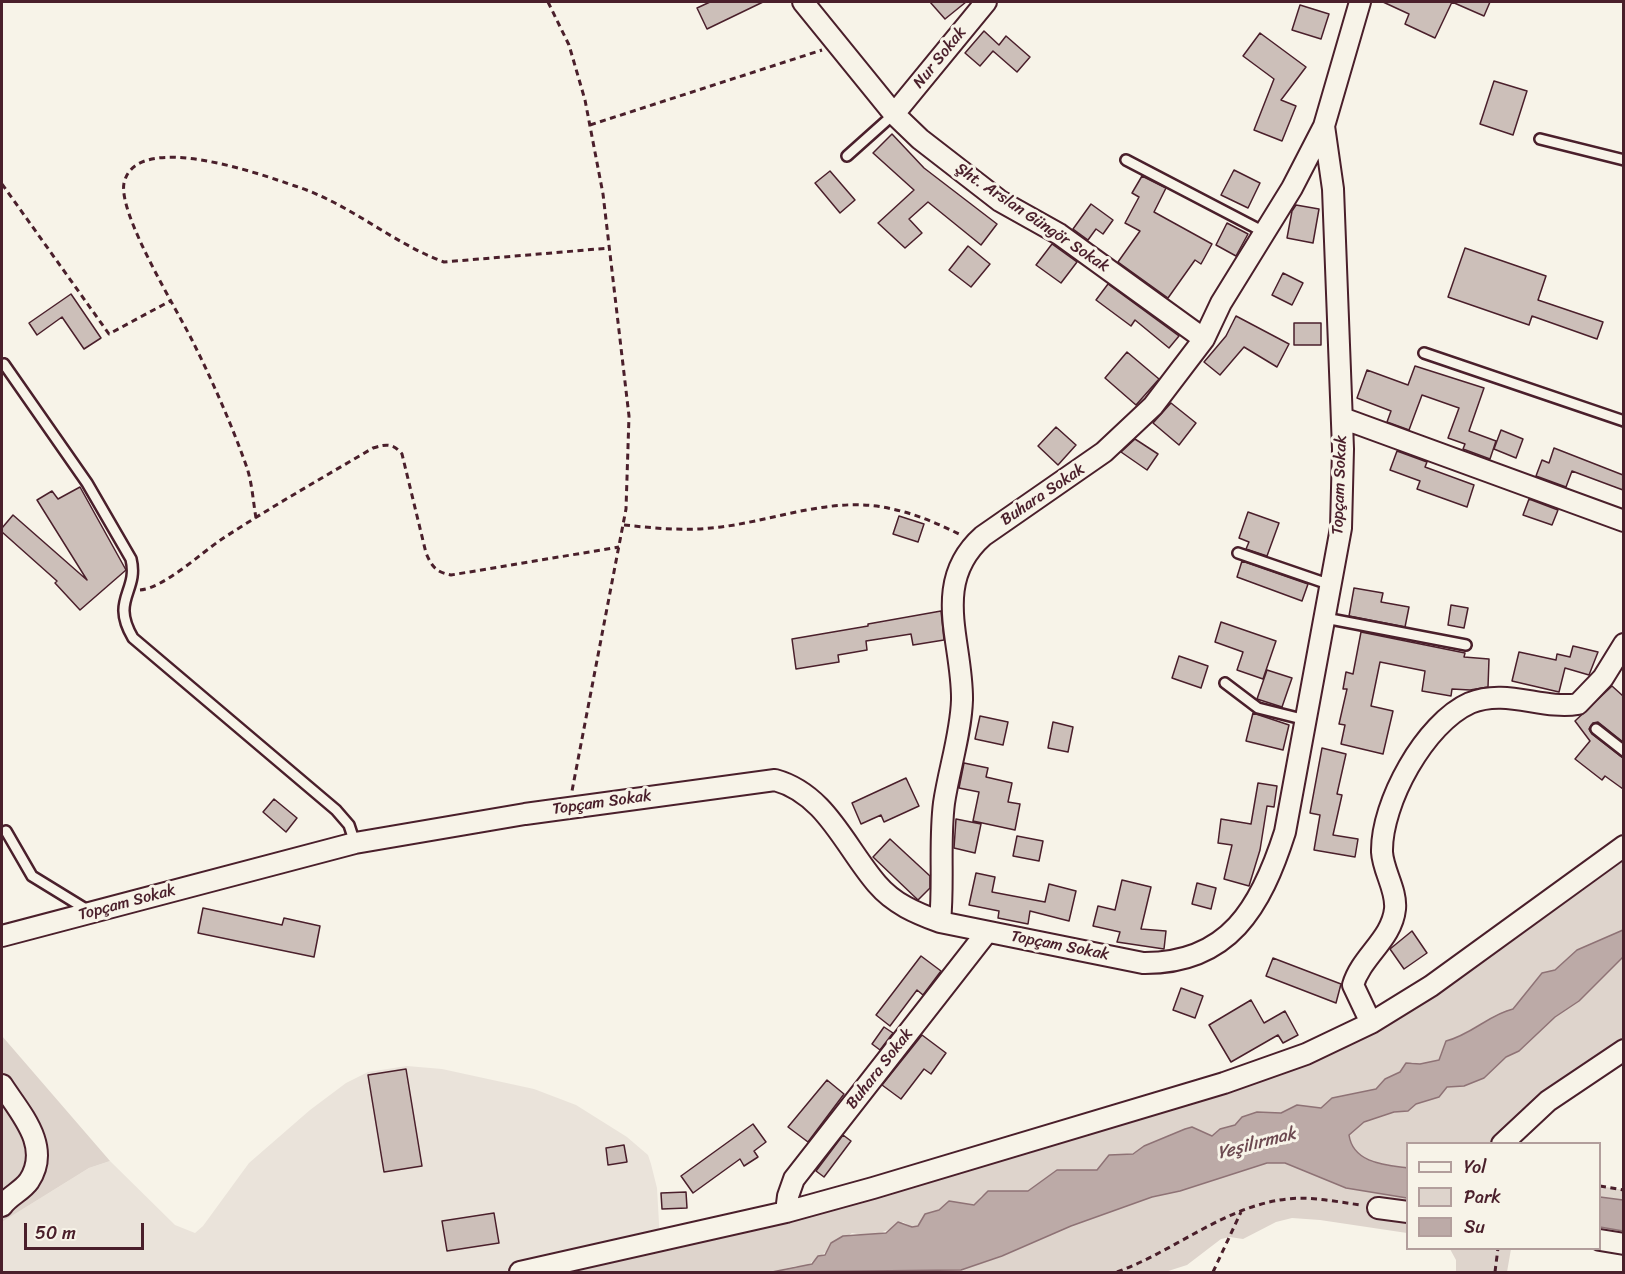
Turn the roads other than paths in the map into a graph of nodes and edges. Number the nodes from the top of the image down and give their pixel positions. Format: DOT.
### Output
graph roads {
  1 [pos="803,2"];
  2 [pos="986,2"];
  3 [pos="1360,2"];
  4 [pos="894,114"];
  5 [pos="1324,126"];
  6 [pos="1540,139"];
  7 [pos="847,156"];
  8 [pos="1126,160"];
  9 [pos="1623,160"];
  10 [pos="1264,232"];
  11 [pos="1204,339"];
  12 [pos="1424,353"];
  13 [pos="4,364"];
  14 [pos="1342,418"];
  15 [pos="1623,421"];
  16 [pos="1623,521"];
  17 [pos="1238,553"];
  18 [pos="1331,585"];
  19 [pos="1324,618"];
  20 [pos="1623,644"];
  21 [pos="1466,645"];
  22 [pos="1225,682"];
  23 [pos="1306,720"];
  24 [pos="1596,729"];
  25 [pos="1623,751"];
  26 [pos="6,831"];
  27 [pos="355,843"];
  28 [pos="1623,846"];
  29 [pos="91,912"];
  30 [pos="940,922"];
  31 [pos="987,932"];
  32 [pos="2,936"];
  33 [pos="1371,1023"];
  34 [pos="1623,1050"];
  35 [pos="2,1085"];
  36 [pos="1503,1142"];
  37 [pos="2,1206"];
  38 [pos="1378,1208"];
  39 [pos="786,1212"];
  40 [pos="1406,1212"];
  41 [pos="1601,1240"];
  42 [pos="1623,1244"];
  43 [pos="520,1272"];
  1 -- 4 [label="street, Şht. Arslan Güngör Sokak"];
  2 -- 4 [label="street, Nur Sokak"];
  3 -- 5 [label="street, Topçam Sokak"];
  4 -- 7 [label="lane"];
  4 -- 11 [label="street, Şht. Arslan Güngör Sokak"];
  5 -- 10 [label="street, Buhara Sokak"];
  5 -- 14 [label="street, Topçam Sokak"];
  6 -- 9 [label="lane"];
  8 -- 10 [label="lane"];
  10 -- 11 [label="street, Buhara Sokak"];
  11 -- 30 [label="street, Buhara Sokak"];
  12 -- 15 [label="lane"];
  13 -- 27 [label="lane"];
  14 -- 16 [label="street"];
  14 -- 18 [label="street, Topçam Sokak"];
  17 -- 18 [label="lane"];
  18 -- 19 [label="street, Topçam Sokak"];
  19 -- 21 [label="lane"];
  19 -- 23 [label="street, Topçam Sokak"];
  20 -- 33 [label="street"];
  22 -- 23 [label="lane"];
  23 -- 31 [label="street, Topçam Sokak"];
  24 -- 25 [label="lane"];
  26 -- 29 [label="lane"];
  27 -- 29 [label="street, Topçam Sokak"];
  27 -- 30 [label="street, Topçam Sokak"];
  28 -- 33 [label="street"];
  29 -- 32 [label="street, Topçam Sokak"];
  30 -- 31 [label="street, Topçam Sokak"];
  31 -- 39 [label="street, Buhara Sokak"];
  33 -- 39 [label="street"];
  34 -- 36 [label="street"];
  35 -- 37 [label="street"];
  38 -- 40 [label="street"];
  39 -- 43 [label="street"];
  41 -- 42 [label="street"];
}
